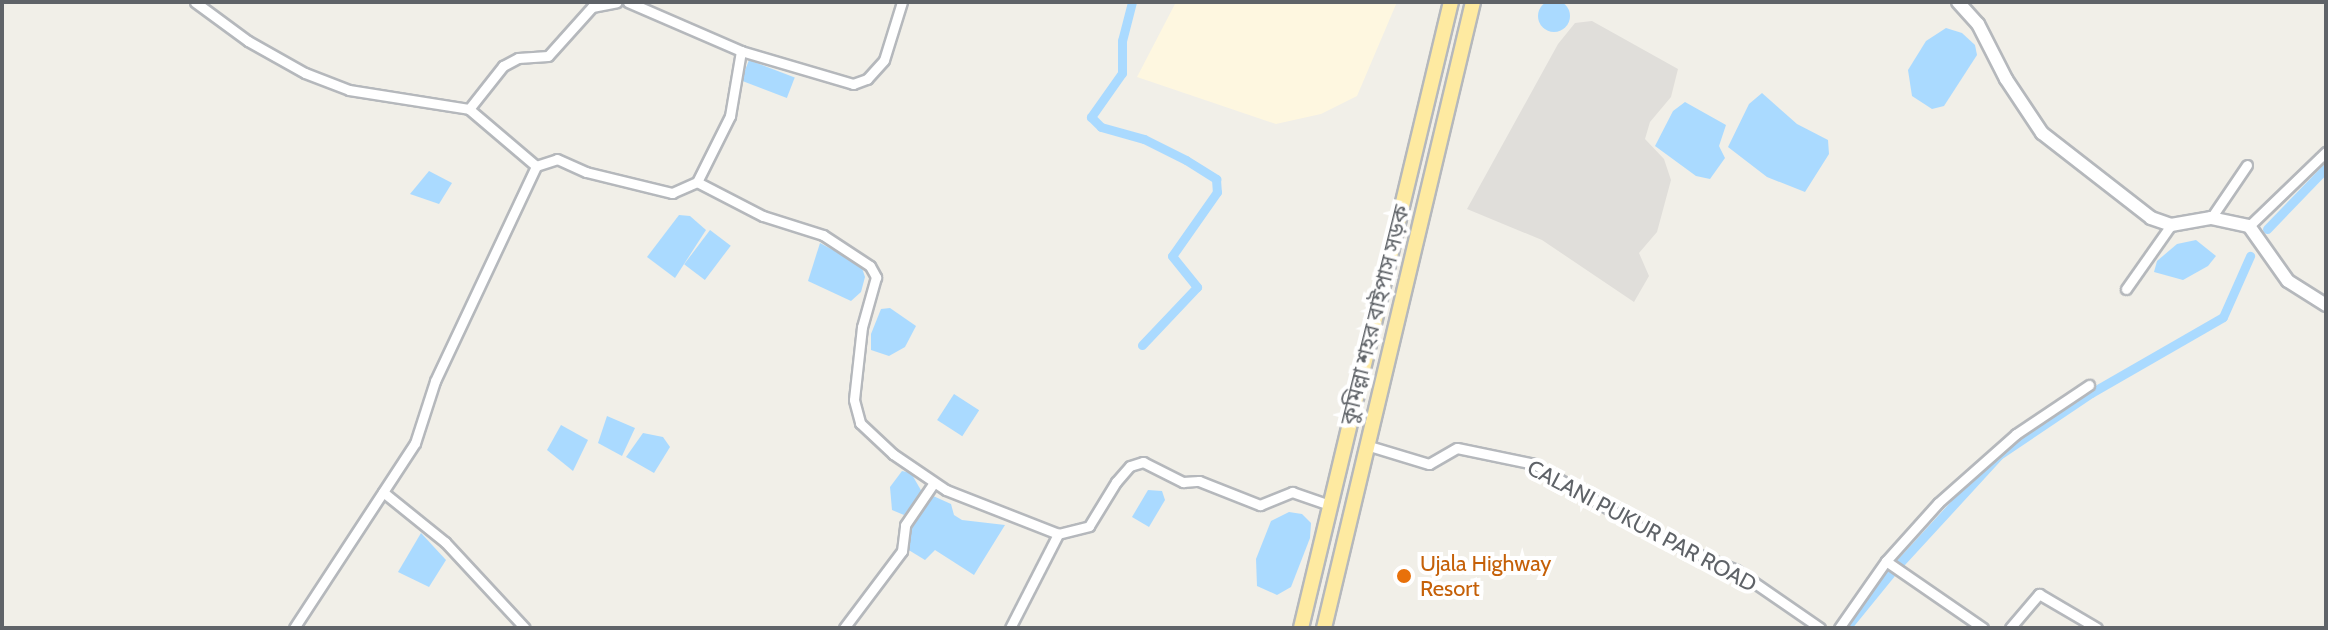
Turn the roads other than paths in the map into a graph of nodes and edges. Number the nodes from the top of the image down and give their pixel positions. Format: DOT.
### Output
graph roads {
  1 [pos="195,2"];
  2 [pos="617,2"];
  3 [pos="628,2"];
  4 [pos="902,2"];
  5 [pos="1451,2"];
  6 [pos="1473,2"];
  7 [pos="1958,2"];
  8 [pos="741,51"];
  9 [pos="469,109"];
  10 [pos="2326,152"];
  11 [pos="2247,165"];
  12 [pos="536,166"];
  13 [pos="697,182"];
  14 [pos="2211,218"];
  15 [pos="2171,225"];
  16 [pos="2249,226"];
  17 [pos="2126,289"];
  18 [pos="2326,305"];
  19 [pos="2089,385"];
  20 [pos="1366,445"];
  21 [pos="933,484"];
  22 [pos="383,492"];
  23 [pos="1329,505"];
  24 [pos="1058,534"];
  25 [pos="1886,561"];
  26 [pos="294,628"];
  27 [pos="525,628"];
  28 [pos="844,628"];
  29 [pos="1010,628"];
  30 [pos="1301,628"];
  31 [pos="1324,628"];
  32 [pos="1820,628"];
  33 [pos="1839,628"];
  34 [pos="1983,628"];
  35 [pos="2010,628"];
  36 [pos="2097,628"];
  1 -- 9 [label="street"];
  2 -- 9 [label="street"];
  3 -- 8 [label="street"];
  4 -- 8 [label="street"];
  5 -- 23 [label="highway, কুমিল্লা শহর বাইপাস সড়ক"];
  6 -- 20 [label="highway"];
  7 -- 15 [label="main road"];
  8 -- 13 [label="street"];
  9 -- 12 [label="street"];
  10 -- 16 [label="street"];
  11 -- 14 [label="street"];
  12 -- 13 [label="street"];
  12 -- 22 [label="street"];
  13 -- 21 [label="street"];
  14 -- 15 [label="main road"];
  14 -- 16 [label="main road"];
  15 -- 17 [label="street"];
  16 -- 18 [label="main road"];
  19 -- 25 [label="street"];
  20 -- 31 [label="highway"];
  20 -- 32 [label="street, CALANI PUKUR PAR ROAD"];
  21 -- 24 [label="street"];
  21 -- 28 [label="street"];
  22 -- 26 [label="street"];
  22 -- 27 [label="street"];
  23 -- 24 [label="street"];
  23 -- 30 [label="highway, কুমিল্লা শহর বাইপাস সড়ক"];
  24 -- 29 [label="street"];
  25 -- 33 [label="street"];
  25 -- 34 [label="street"];
  35 -- 36 [label="street"];
}
